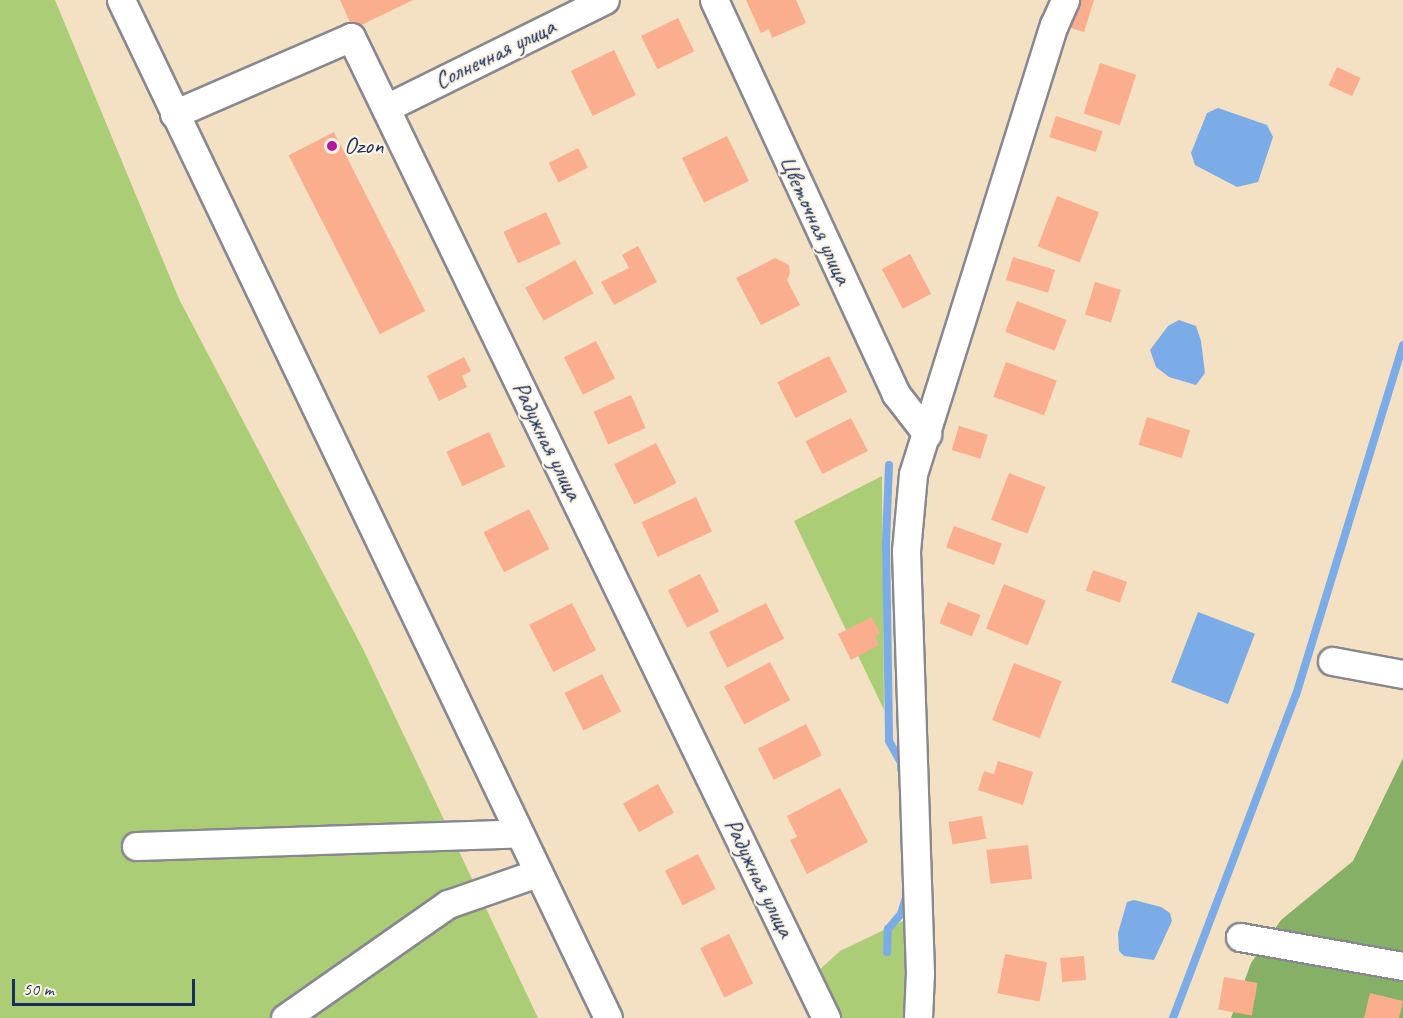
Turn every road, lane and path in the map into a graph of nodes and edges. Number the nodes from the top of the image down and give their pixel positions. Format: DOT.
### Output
graph roads {
  1 [pos="121,0"];
  2 [pos="605,0"];
  3 [pos="714,0"];
  4 [pos="1065,0"];
  5 [pos="386,108"];
  6 [pos="174,114"];
  7 [pos="927,434"];
  8 [pos="1332,661"];
  9 [pos="1403,674"];
  10 [pos="518,833"];
  11 [pos="136,846"];
  12 [pos="537,873"];
  13 [pos="1240,937"];
  14 [pos="1403,966"];
  15 [pos="285,1018"];
  16 [pos="608,1018"];
  17 [pos="826,1018"];
  18 [pos="918,1018"];
  1 -- 6 [label="street"];
  2 -- 5 [label="street, Солнечная улица"];
  3 -- 7 [label="street, Цветочная улица"];
  4 -- 7 [label="street"];
  5 -- 6 [label="street, Радужная улица"];
  5 -- 17 [label="street, Радужная улица"];
  6 -- 10 [label="street"];
  7 -- 18 [label="street"];
  8 -- 9 [label="street"];
  10 -- 11 [label="street"];
  10 -- 12 [label="street"];
  12 -- 15 [label="street"];
  12 -- 16 [label="street"];
  13 -- 14 [label="street"];
}
